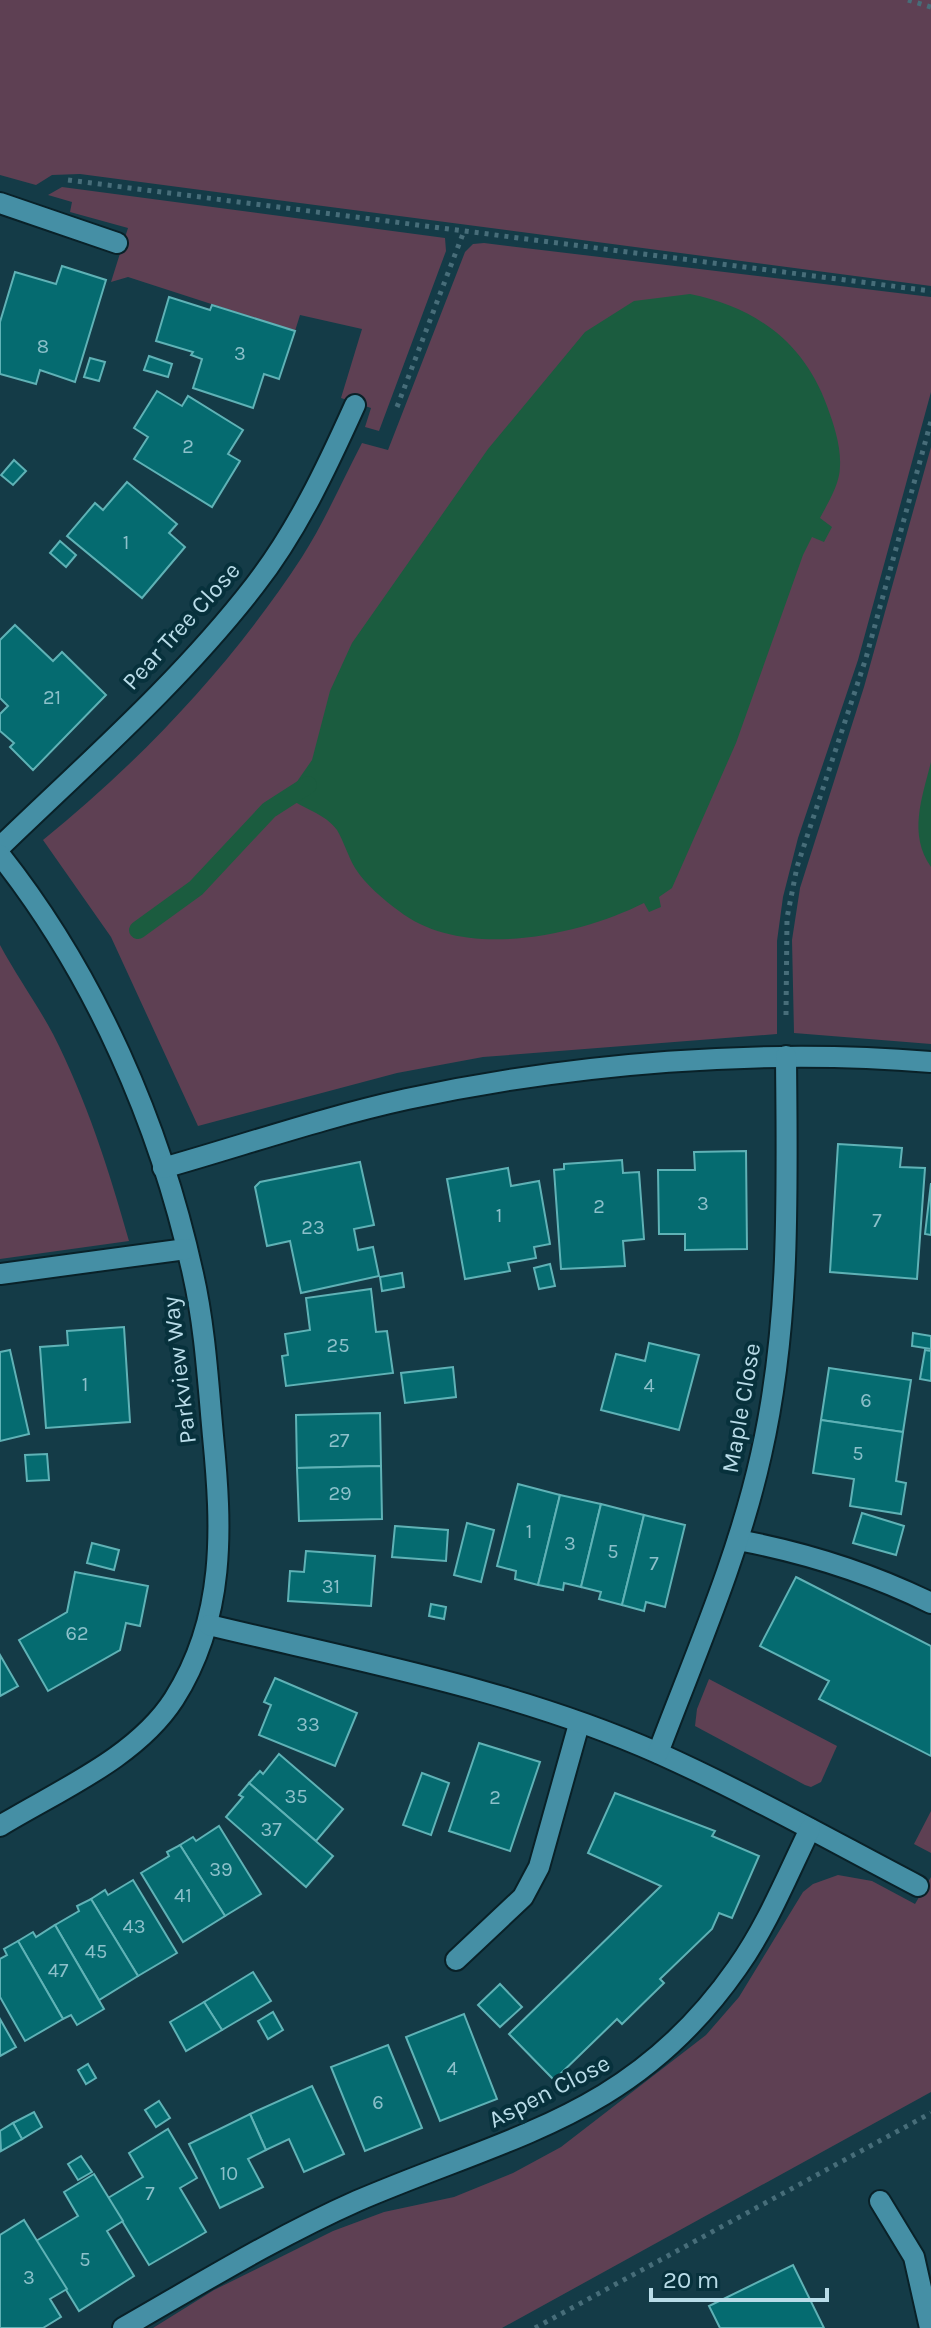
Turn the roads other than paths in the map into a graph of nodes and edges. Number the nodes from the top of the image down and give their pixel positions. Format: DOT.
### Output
graph roads {
  1 [pos="0,203"];
  2 [pos="117,243"];
  3 [pos="355,405"];
  4 [pos="0,847"];
  5 [pos="0,855"];
  6 [pos="786,1056"];
  7 [pos="931,1062"];
  8 [pos="163,1168"];
  9 [pos="186,1249"];
  10 [pos="0,1274"];
  11 [pos="738,1540"];
  12 [pos="931,1603"];
  13 [pos="209,1625"];
  14 [pos="579,1724"];
  15 [pos="658,1753"];
  16 [pos="0,1826"];
  17 [pos="810,1829"];
  18 [pos="918,1886"];
  19 [pos="456,1960"];
  20 [pos="880,2201"];
  21 [pos="123,2328"];
  22 [pos="930,2328"];
  1 -- 2 [label="street"];
  3 -- 4 [label="street, Pear Tree Close"];
  5 -- 8 [label="street, Parkview Way"];
  6 -- 7 [label="street"];
  6 -- 8 [label="street"];
  6 -- 11 [label="street, Maple Close"];
  8 -- 9 [label="street, Parkview Way"];
  9 -- 10 [label="street"];
  9 -- 13 [label="street, Parkview Way"];
  11 -- 12 [label="street"];
  11 -- 15 [label="street, Maple Close"];
  13 -- 14 [label="street"];
  13 -- 16 [label="street, Parkview Way"];
  14 -- 15 [label="street"];
  14 -- 19 [label="street"];
  15 -- 17 [label="street"];
  17 -- 18 [label="street"];
  17 -- 21 [label="street, Aspen Close"];
  20 -- 22 [label="street"];
}
